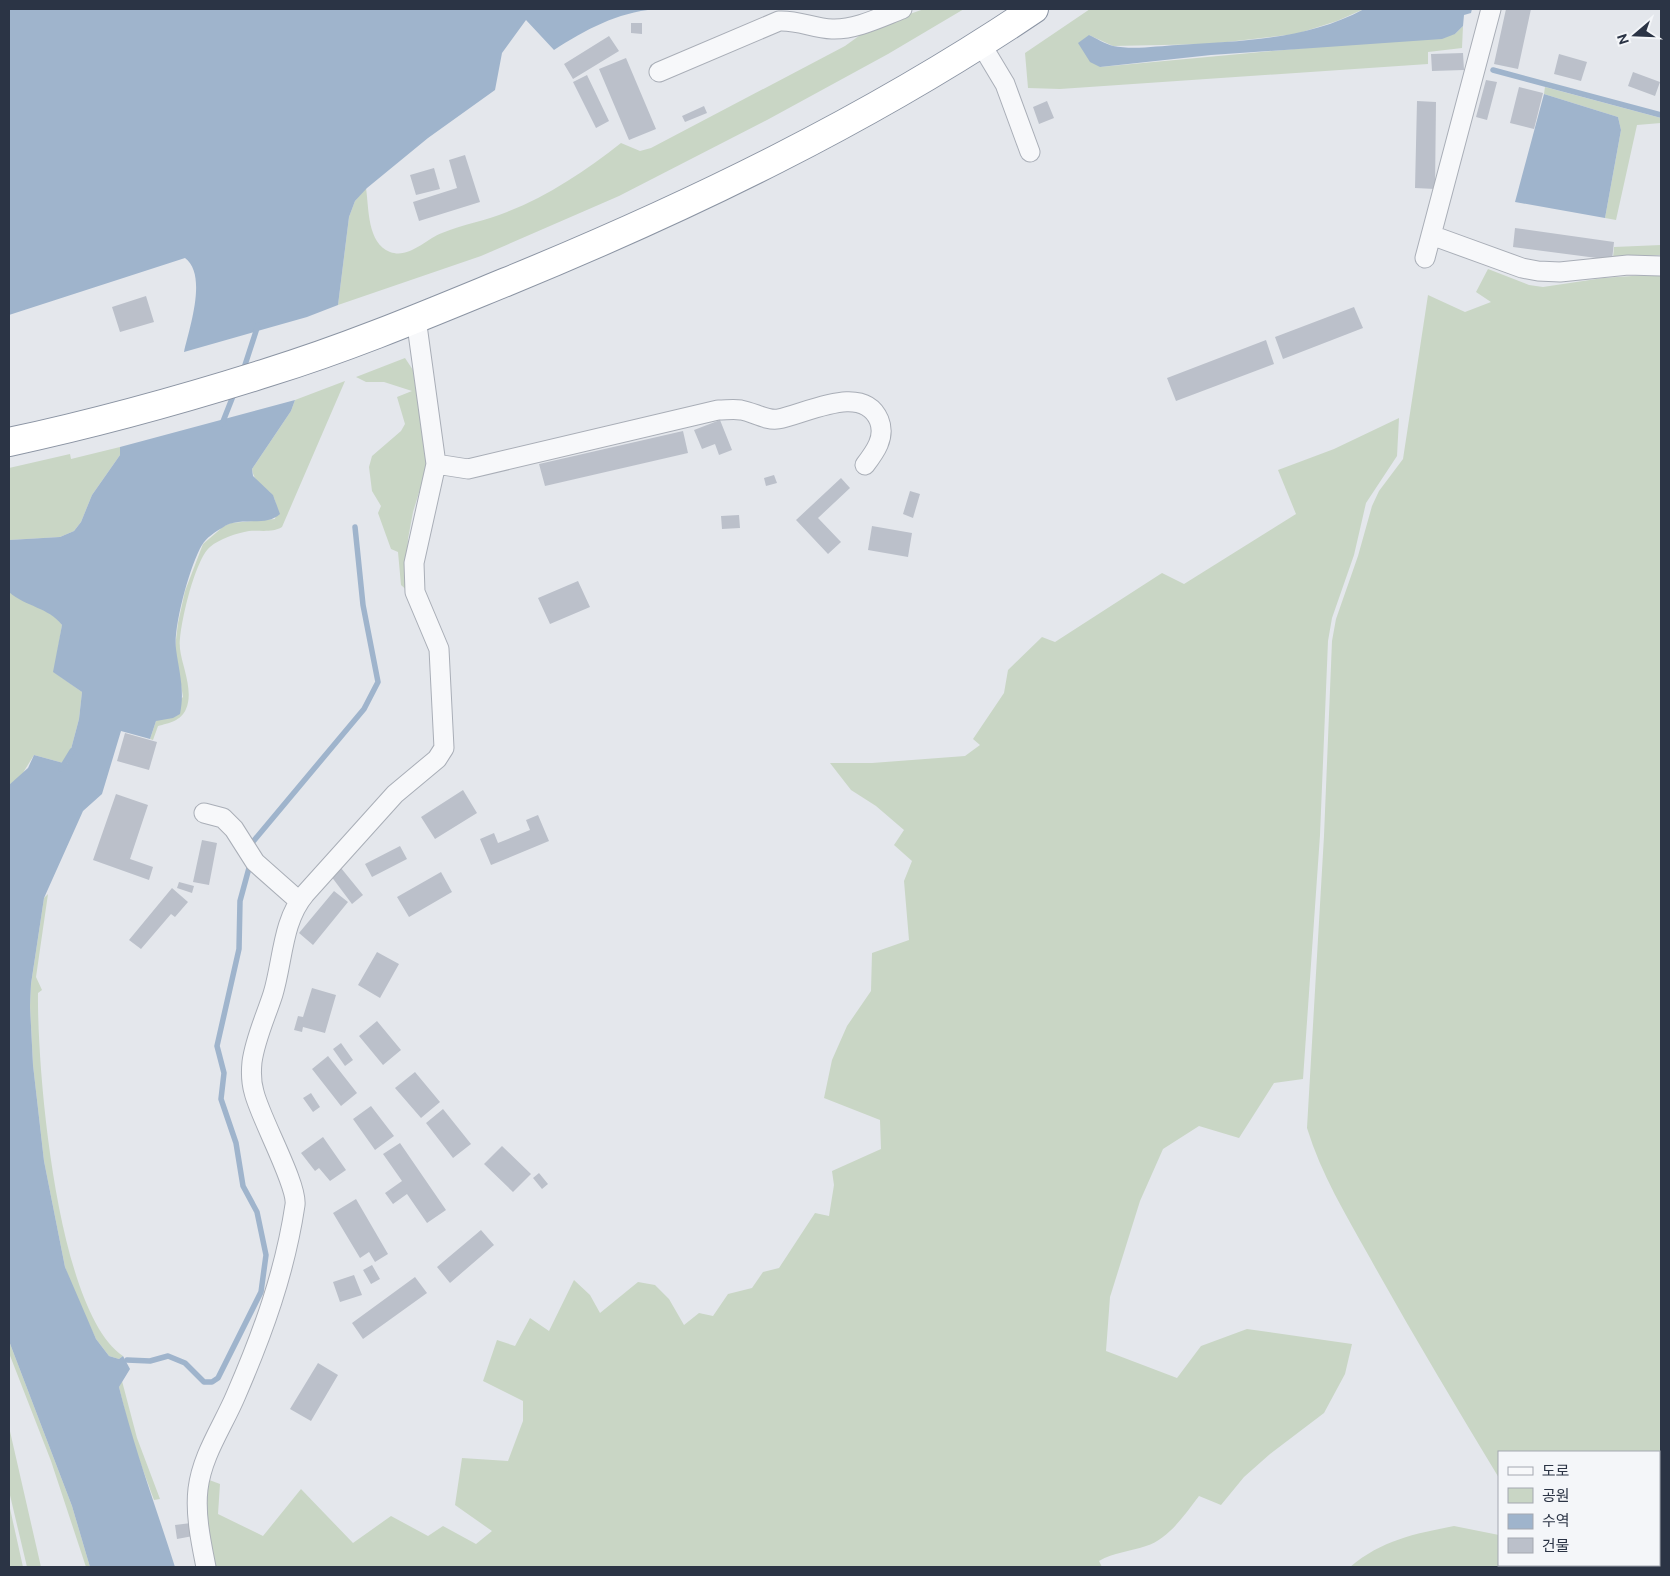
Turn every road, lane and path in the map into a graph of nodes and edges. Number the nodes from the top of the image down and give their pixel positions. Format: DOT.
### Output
graph roads {
  1 [pos="902,9"];
  2 [pos="1034,9"];
  3 [pos="1491,9"];
  4 [pos="981,44"];
  5 [pos="659,72"];
  6 [pos="1030,152"];
  7 [pos="1430,235"];
  8 [pos="1425,258"];
  9 [pos="1661,266"];
  10 [pos="416,318"];
  11 [pos="9,442"];
  12 [pos="436,464"];
  13 [pos="865,464"];
  14 [pos="204,813"];
  15 [pos="299,901"];
  16 [pos="206,1567"];
  1 -- 5 [label="street"];
  2 -- 4 [label="highway"];
  3 -- 7 [label="street"];
  4 -- 6 [label="street"];
  4 -- 10 [label="highway"];
  7 -- 8 [label="street"];
  7 -- 9 [label="street"];
  10 -- 11 [label="highway"];
  10 -- 12 [label="street"];
  12 -- 13 [label="street"];
  12 -- 15 [label="street"];
  14 -- 15 [label="street"];
  15 -- 16 [label="street"];
}
